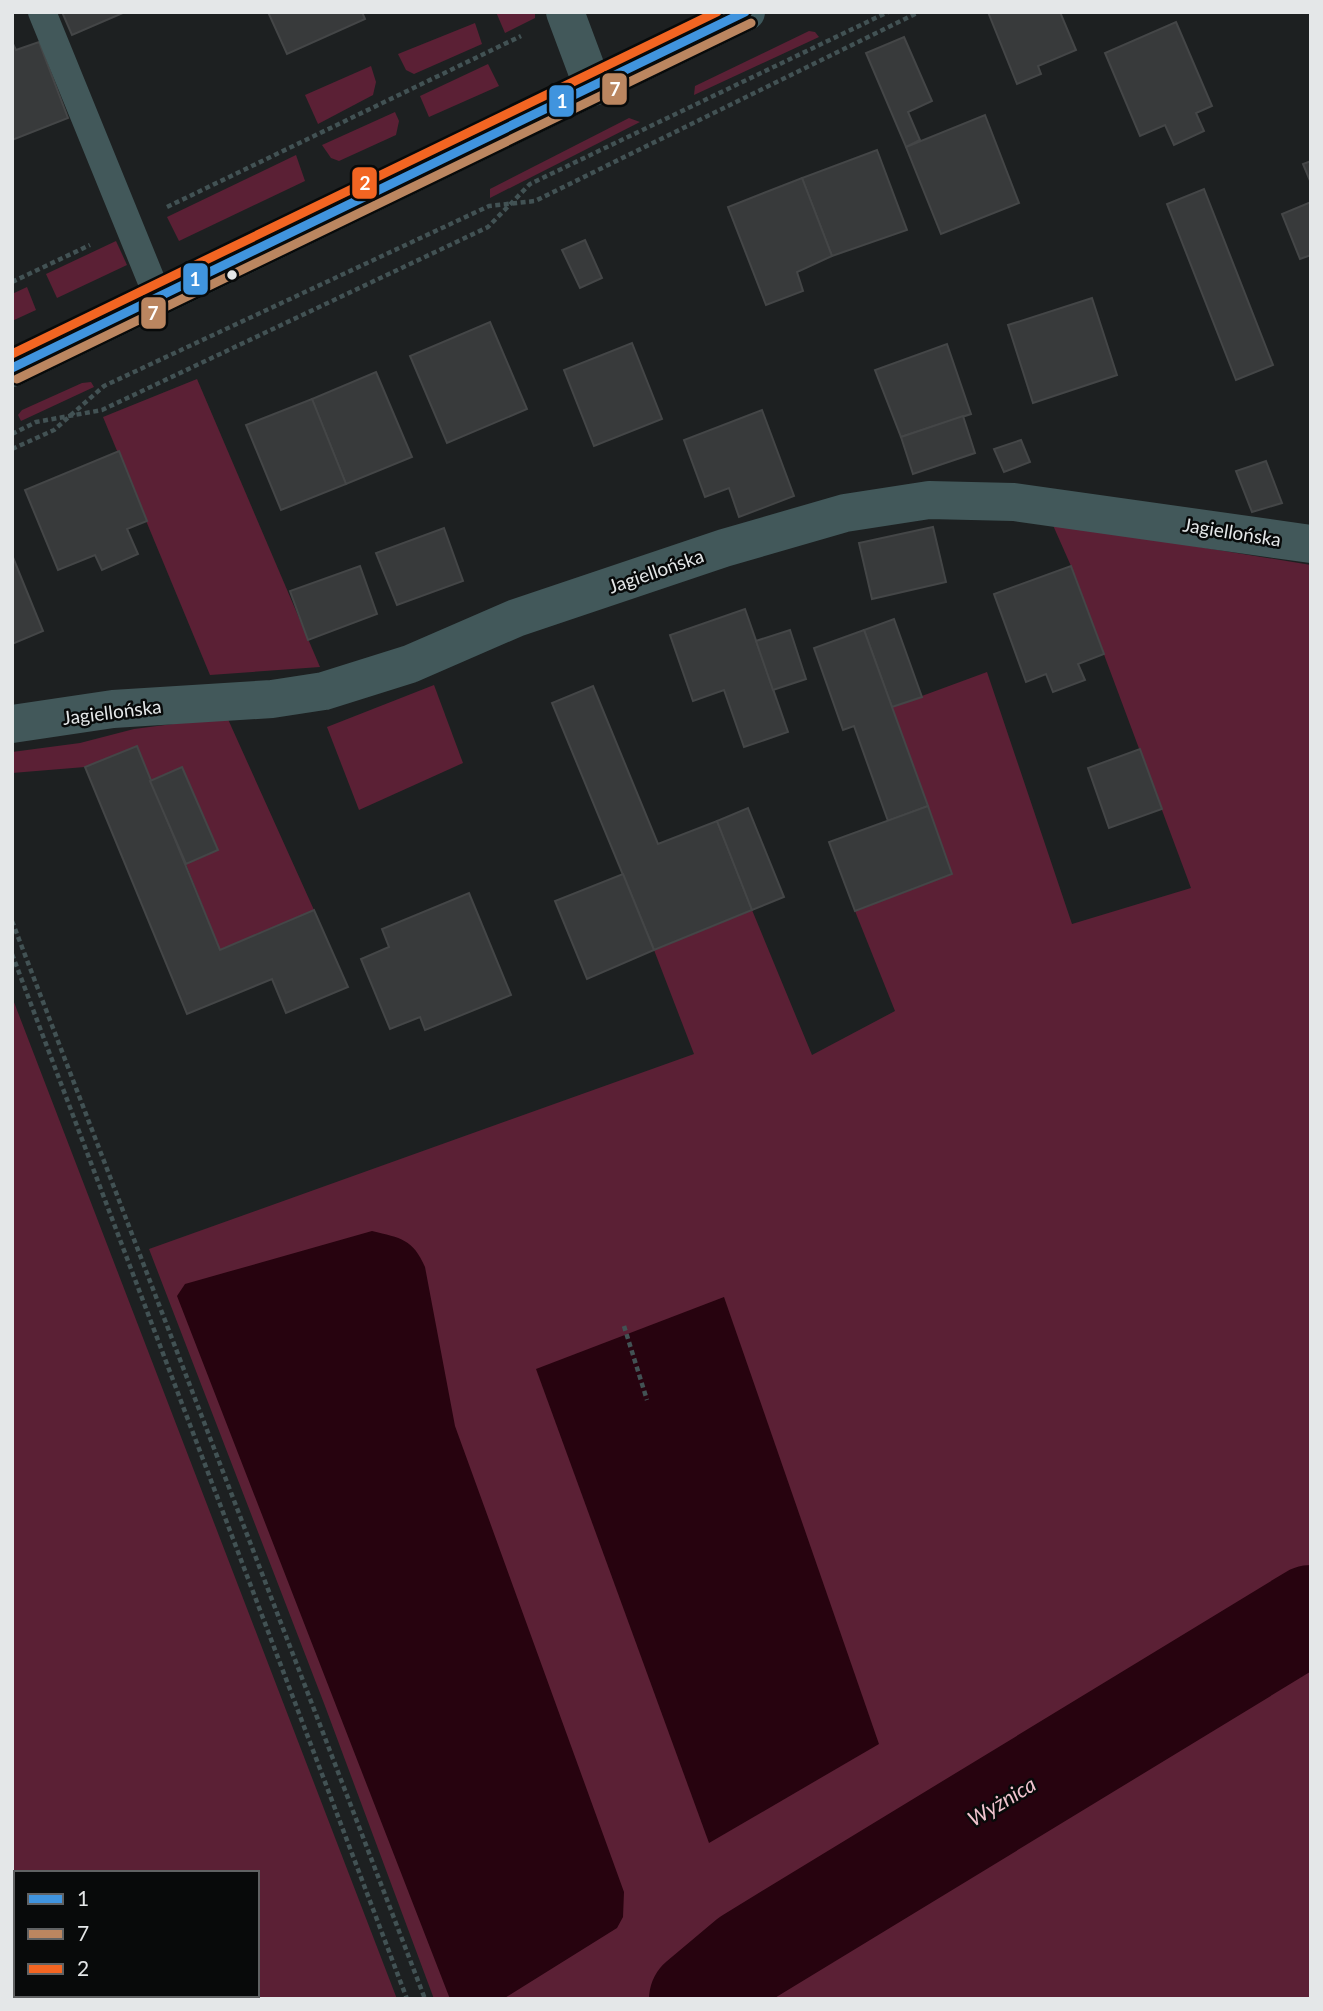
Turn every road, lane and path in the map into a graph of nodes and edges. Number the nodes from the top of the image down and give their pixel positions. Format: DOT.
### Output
graph roads {
  1 [pos="42,12"];
  2 [pos="746,12"];
  3 [pos="888,12"];
  4 [pos="919,12"];
  5 [pos="565,13"];
  6 [pos="593,87"];
  7 [pos="511,204"];
  8 [pos="130,225"];
  9 [pos="12,282"];
  10 [pos="158,298"];
  11 [pos="12,368"];
  12 [pos="69,416"];
  13 [pos="12,434"];
  14 [pos="12,449"];
  15 [pos="1311,544"];
  16 [pos="12,724"];
  17 [pos="12,921"];
  18 [pos="12,954"];
  19 [pos="624,1326"];
  20 [pos="648,1400"];
  21 [pos="407,1999"];
  22 [pos="425,1999"];
  1 -- 8 [label="lane"];
  2 -- 6 [label="street"];
  3 -- 7 [label="path"];
  4 -- 7 [label="path"];
  5 -- 6 [label="street"];
  5 -- 8 [label="path"];
  6 -- 10 [label="street"];
  7 -- 12 [label="path"];
  7 -- 12 [label="path"];
  8 -- 9 [label="path"];
  8 -- 10 [label="lane"];
  10 -- 11 [label="street"];
  12 -- 13 [label="path"];
  12 -- 14 [label="path"];
  15 -- 16 [label="street, Jagiellońska"];
  17 -- 22 [label="path"];
  18 -- 21 [label="path"];
  19 -- 20 [label="path"];
}
